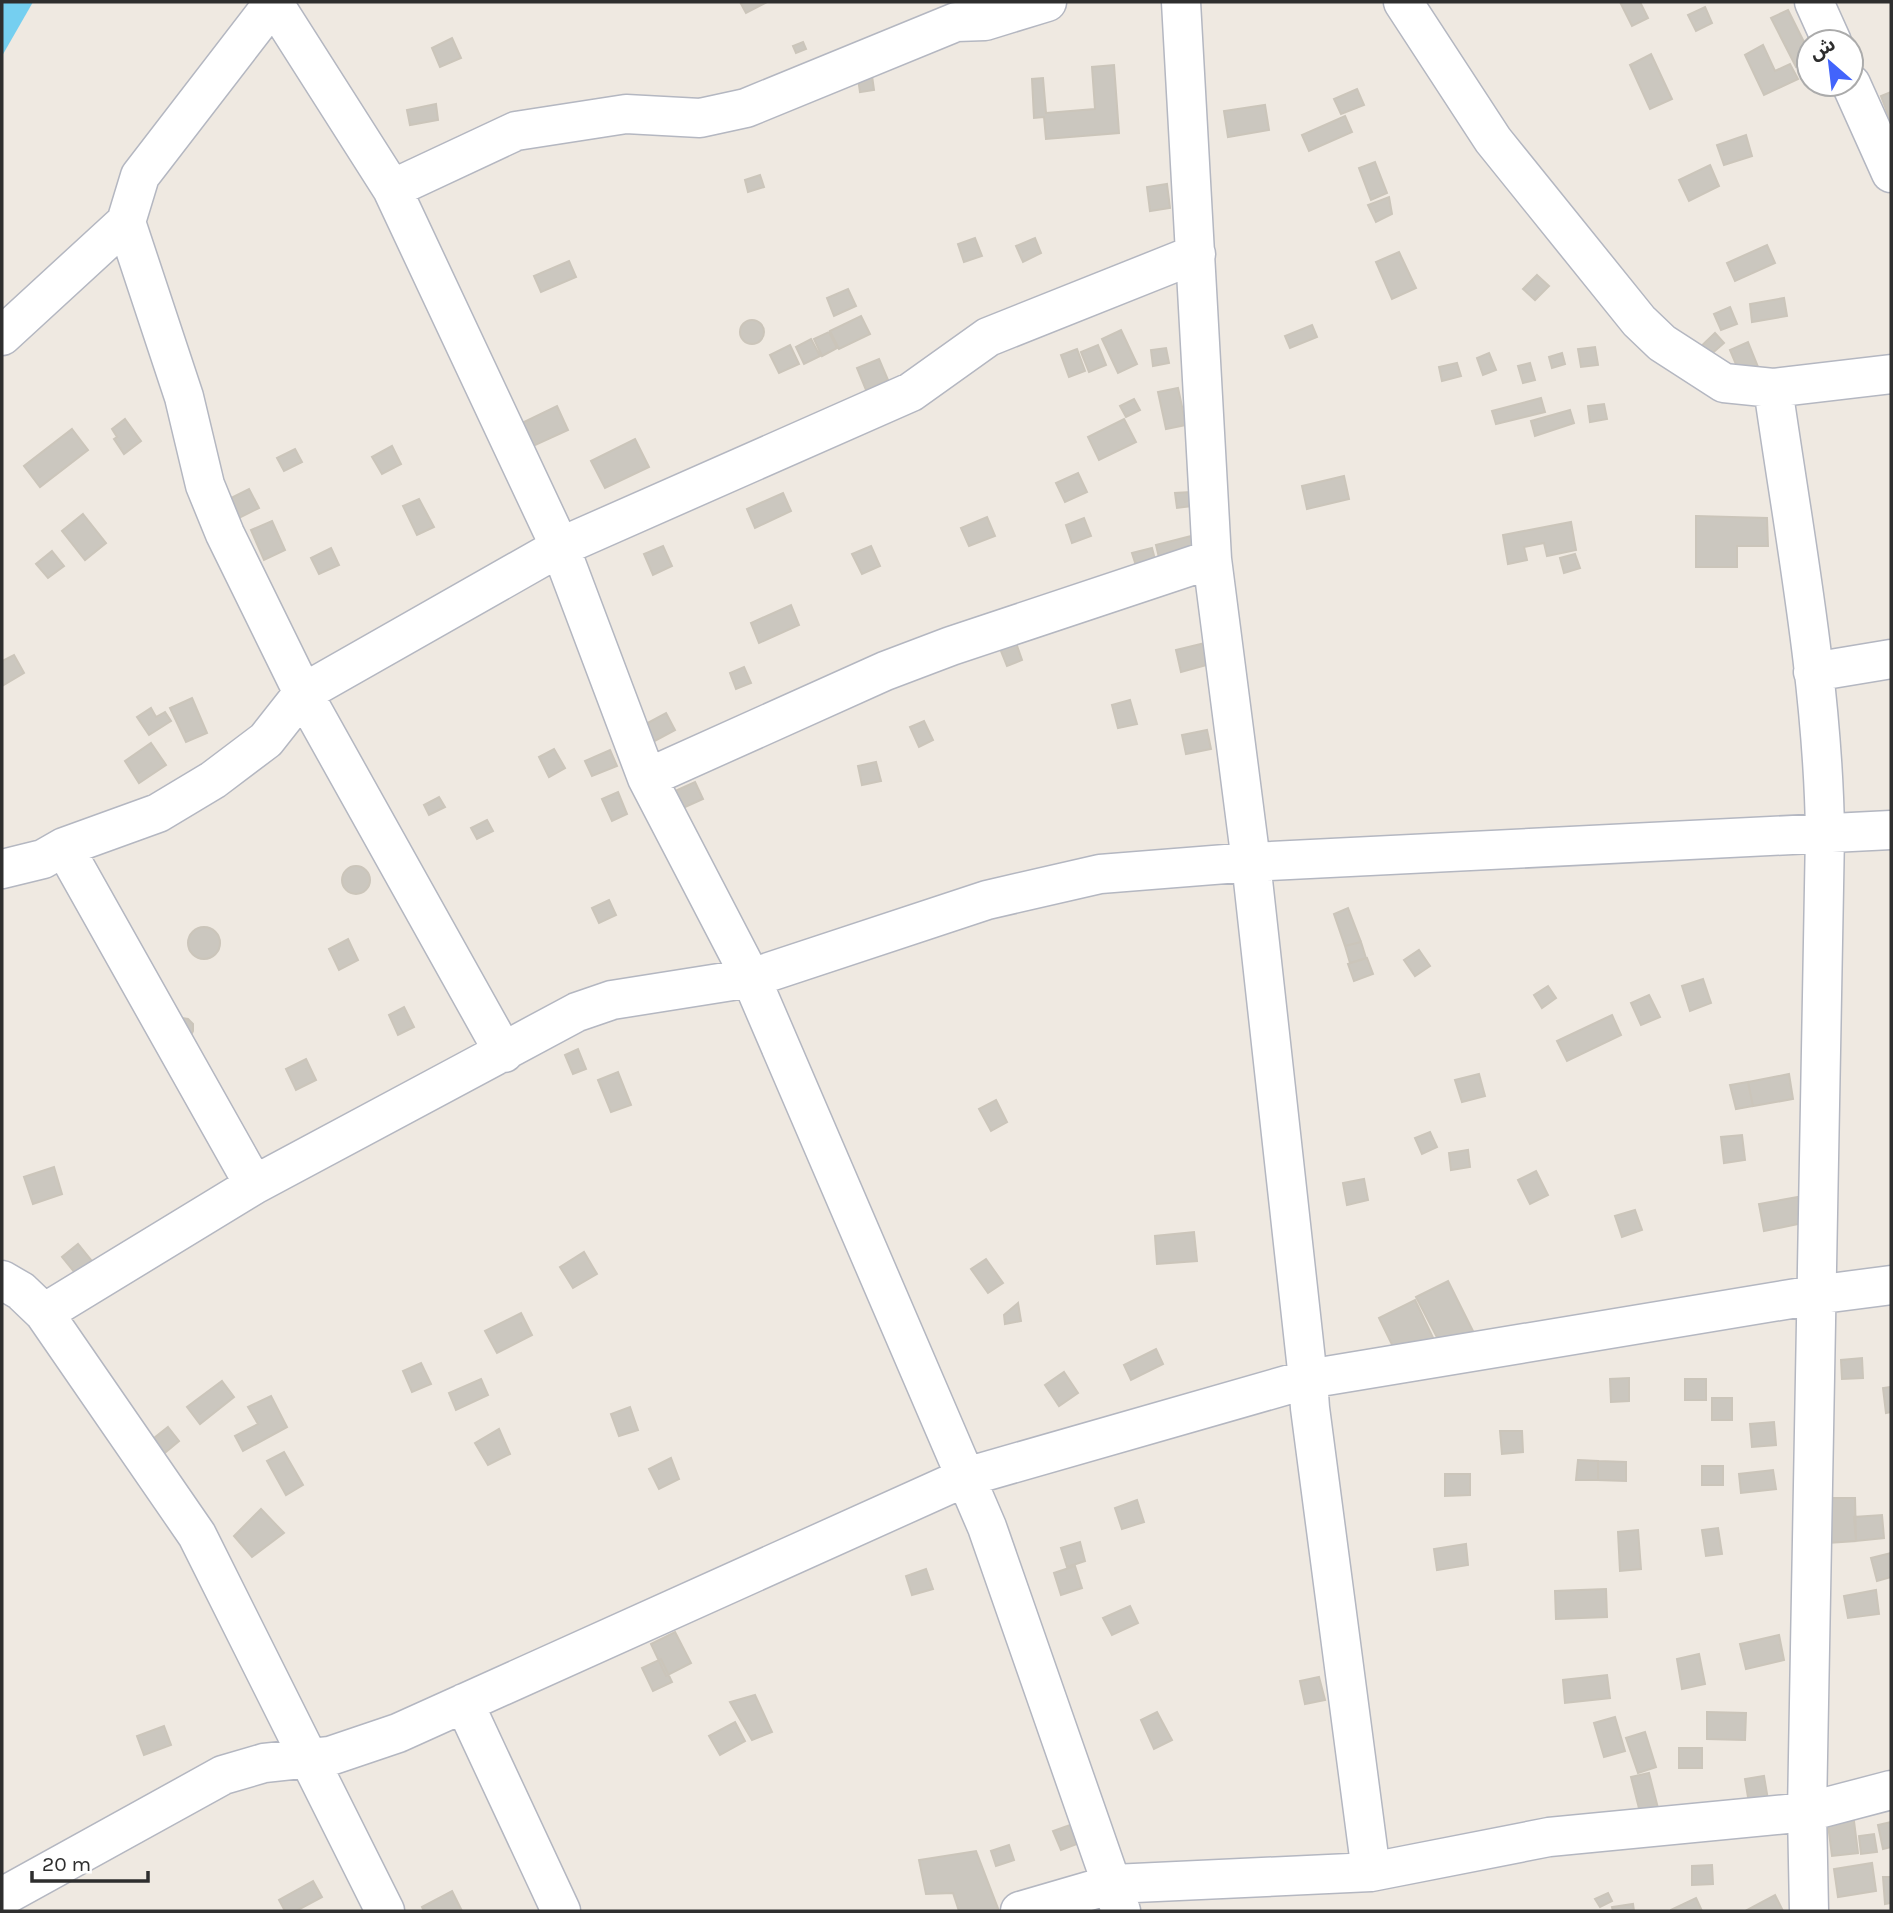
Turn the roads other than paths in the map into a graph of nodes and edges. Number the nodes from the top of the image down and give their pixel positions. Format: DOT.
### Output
graph roads {
  1 [pos="273,2"];
  2 [pos="1047,2"];
  3 [pos="1181,2"];
  4 [pos="1403,2"];
  5 [pos="1814,2"];
  6 [pos="951,12"];
  7 [pos="1826,28"];
  8 [pos="1858,98"];
  9 [pos="1891,172"];
  10 [pos="392,189"];
  11 [pos="126,222"];
  12 [pos="1196,254"];
  13 [pos="2,336"];
  14 [pos="1891,374"];
  15 [pos="1773,388"];
  16 [pos="560,547"];
  17 [pos="1212,559"];
  18 [pos="1891,659"];
  19 [pos="1813,671"];
  20 [pos="303,694"];
  21 [pos="647,778"];
  22 [pos="1891,830"];
  23 [pos="1825,833"];
  24 [pos="64,848"];
  25 [pos="1251,862"];
  26 [pos="2,869"];
  27 [pos="751,978"];
  28 [pos="504,1053"];
  29 [pos="254,1185"];
  30 [pos="2,1280"];
  31 [pos="1891,1285"];
  32 [pos="1815,1295"];
  33 [pos="44,1313"];
  34 [pos="1308,1378"];
  35 [pos="966,1476"];
  36 [pos="464,1703"];
  37 [pos="307,1758"];
  38 [pos="1891,1790"];
  39 [pos="1807,1811"];
  40 [pos="1371,1872"];
  41 [pos="2,1897"];
  42 [pos="1117,1897"];
  43 [pos="385,1911"];
  44 [pos="561,1911"];
  45 [pos="1020,1911"];
  46 [pos="1809,1911"];
  1 -- 10 [label="street"];
  1 -- 11 [label="street"];
  2 -- 6 [label="street"];
  3 -- 12 [label="street"];
  4 -- 15 [label="street"];
  5 -- 7 [label="street"];
  6 -- 10 [label="street"];
  8 -- 9 [label="street"];
  10 -- 16 [label="street"];
  11 -- 13 [label="street"];
  11 -- 20 [label="street"];
  12 -- 16 [label="street"];
  12 -- 17 [label="street"];
  14 -- 15 [label="street"];
  15 -- 19 [label="street"];
  16 -- 20 [label="street"];
  16 -- 21 [label="street"];
  17 -- 21 [label="street"];
  17 -- 25 [label="street"];
  18 -- 19 [label="street"];
  19 -- 23 [label="street"];
  20 -- 24 [label="street"];
  20 -- 28 [label="street"];
  21 -- 27 [label="street"];
  22 -- 23 [label="street"];
  23 -- 25 [label="street"];
  23 -- 32 [label="street"];
  24 -- 26 [label="street"];
  24 -- 29 [label="street"];
  25 -- 27 [label="street"];
  25 -- 34 [label="street"];
  27 -- 28 [label="street"];
  27 -- 35 [label="street"];
  28 -- 29 [label="street"];
  29 -- 33 [label="street"];
  30 -- 33 [label="street"];
  31 -- 32 [label="street"];
  32 -- 34 [label="street"];
  32 -- 39 [label="street"];
  33 -- 37 [label="street"];
  34 -- 35 [label="street"];
  34 -- 40 [label="street"];
  35 -- 36 [label="street"];
  35 -- 42 [label="street"];
  36 -- 37 [label="street"];
  36 -- 44 [label="street"];
  37 -- 41 [label="street"];
  37 -- 43 [label="street"];
  38 -- 39 [label="street"];
  39 -- 40 [label="street"];
  39 -- 46 [label="street"];
  40 -- 42 [label="street"];
  42 -- 45 [label="street"];
}
